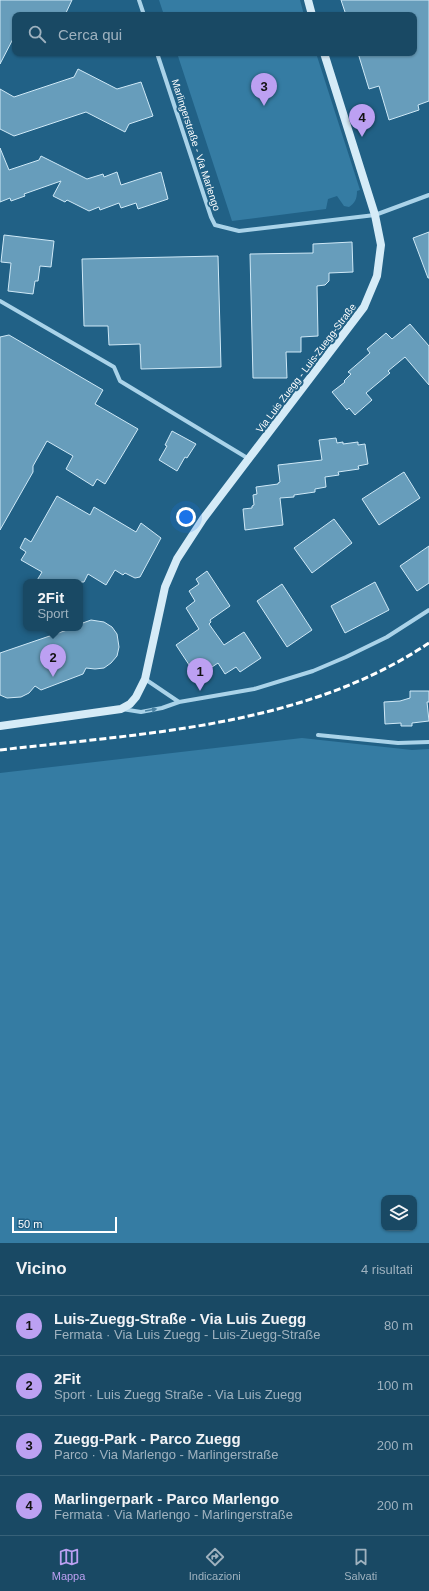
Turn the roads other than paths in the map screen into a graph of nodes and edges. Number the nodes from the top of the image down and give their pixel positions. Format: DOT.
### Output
graph roads {
  1 [pos="139,0"];
  2 [pos="308,0"];
  3 [pos="143,12"];
  4 [pos="311,12"];
  5 [pos="158,56"];
  6 [pos="325,56"];
  7 [pos="429,194"];
  8 [pos="375,215"];
  9 [pos="0,301"];
  10 [pos="250,459"];
  11 [pos="429,610"];
  12 [pos="145,679"];
  13 [pos="179,702"];
  14 [pos="121,709"];
  15 [pos="0,726"];
  16 [pos="318,735"];
  17 [pos="429,742"];
  1 -- 3 [label="street"];
  2 -- 4 [label="street"];
  5 -- 8 [label="street, Marlingerstraße - Via Marlengo"];
  6 -- 8 [label="street, Via Luis Zuegg - Luis-Zuegg-Straße"];
  7 -- 8 [label="street"];
  8 -- 10 [label="street, Via Luis Zuegg - Luis-Zuegg-Straße"];
  9 -- 10 [label="street"];
  10 -- 12 [label="street, Via Luis Zuegg - Luis-Zuegg-Straße"];
  11 -- 13 [label="street"];
  12 -- 13 [label="street"];
  12 -- 14 [label="street, Via Luis Zuegg - Luis-Zuegg-Straße"];
  14 -- 13 [label="street, one-way"];
  14 -- 15 [label="street"];
  16 -- 17 [label="street"];
}
